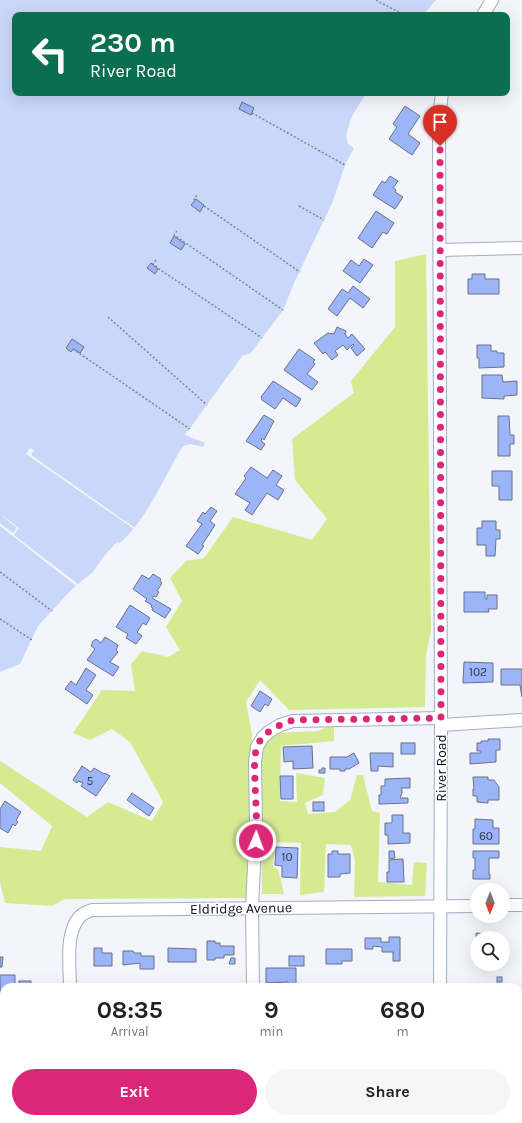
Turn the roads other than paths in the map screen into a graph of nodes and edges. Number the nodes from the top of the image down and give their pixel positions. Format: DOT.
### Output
graph roads {
  1 [pos="492,0"];
  2 [pos="486,12"];
  3 [pos="442,96"];
  4 [pos="522,248"];
  5 [pos="440,250"];
  6 [pos="522,720"];
  7 [pos="441,721"];
  8 [pos="510,905"];
  9 [pos="522,905"];
  10 [pos="441,906"];
  11 [pos="470,906"];
  12 [pos="252,907"];
  13 [pos="70,983"];
  14 [pos="253,983"];
  15 [pos="440,983"];
  1 -- 2 [label="street"];
  3 -- 5 [label="street, River Road"];
  4 -- 5 [label="street"];
  5 -- 7 [label="street, River Road"];
  6 -- 7 [label="street"];
  7 -- 10 [label="street, River Road"];
  7 -- 12 [label="street"];
  8 -- 9 [label="street"];
  10 -- 11 [label="street, Eldridge Avenue"];
  10 -- 12 [label="street, Eldridge Avenue"];
  10 -- 15 [label="street, River Road"];
  12 -- 13 [label="street, Eldridge Avenue"];
  12 -- 14 [label="street"];
}
